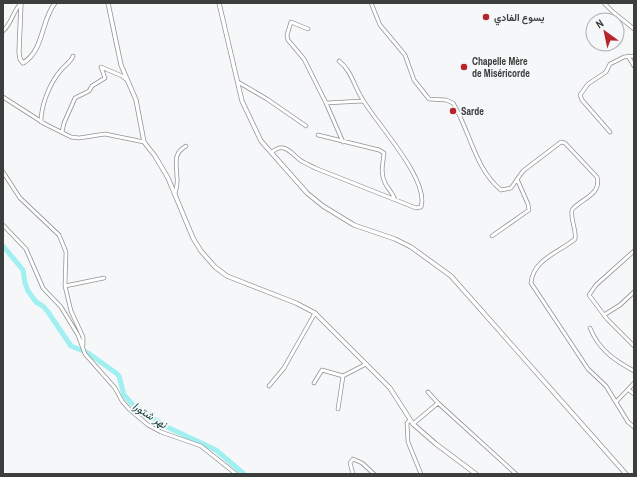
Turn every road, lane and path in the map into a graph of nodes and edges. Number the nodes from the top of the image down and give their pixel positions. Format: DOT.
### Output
graph roads {
  1 [pos="21,3"];
  2 [pos="55,3"];
  3 [pos="108,3"];
  4 [pos="219,3"];
  5 [pos="371,3"];
  6 [pos="604,3"];
  7 [pos="374,5"];
  8 [pos="308,29"];
  9 [pos="634,29"];
  10 [pos="3,31"];
  11 [pos="73,56"];
  12 [pos="628,56"];
  13 [pos="634,56"];
  14 [pos="340,61"];
  15 [pos="634,66"];
  16 [pos="127,80"];
  17 [pos="238,82"];
  18 [pos="3,97"];
  19 [pos="363,101"];
  20 [pos="326,103"];
  21 [pos="42,122"];
  22 [pos="306,126"];
  23 [pos="62,132"];
  24 [pos="610,132"];
  25 [pos="318,134"];
  26 [pos="144,142"];
  27 [pos="343,142"];
  28 [pos="186,146"];
  29 [pos="272,152"];
  30 [pos="3,172"];
  31 [pos="517,179"];
  32 [pos="175,194"];
  33 [pos="395,200"];
  34 [pos="3,225"];
  35 [pos="492,236"];
  36 [pos="634,252"];
  37 [pos="104,278"];
  38 [pos="65,286"];
  39 [pos="634,292"];
  40 [pos="315,313"];
  41 [pos="604,315"];
  42 [pos="590,328"];
  43 [pos="634,346"];
  44 [pos="83,349"];
  45 [pos="366,364"];
  46 [pos="634,371"];
  47 [pos="344,376"];
  48 [pos="314,383"];
  49 [pos="634,383"];
  50 [pos="269,386"];
  51 [pos="629,390"];
  52 [pos="428,392"];
  53 [pos="634,394"];
  54 [pos="616,402"];
  55 [pos="438,403"];
  56 [pos="338,410"];
  57 [pos="410,420"];
  58 [pos="413,424"];
  59 [pos="634,427"];
  60 [pos="236,474"];
  61 [pos="354,474"];
  62 [pos="374,474"];
  63 [pos="421,474"];
  64 [pos="476,474"];
  65 [pos="516,474"];
  66 [pos="626,474"];
  1 -- 2 [label="street"];
  1 -- 10 [label="street"];
  3 -- 16 [label="street"];
  4 -- 17 [label="street"];
  5 -- 7 [label="street"];
  6 -- 9 [label="street"];
  7 -- 31 [label="street"];
  8 -- 20 [label="street"];
  11 -- 21 [label="street"];
  12 -- 13 [label="street"];
  12 -- 15 [label="street"];
  12 -- 24 [label="street"];
  14 -- 19 [label="street"];
  16 -- 23 [label="street"];
  16 -- 26 [label="street"];
  17 -- 22 [label="street"];
  17 -- 29 [label="street"];
  18 -- 21 [label="street"];
  19 -- 20 [label="street"];
  19 -- 33 [label="street"];
  20 -- 27 [label="street"];
  21 -- 23 [label="street"];
  23 -- 26 [label="street"];
  25 -- 27 [label="street"];
  26 -- 32 [label="street"];
  27 -- 33 [label="street"];
  28 -- 32 [label="street"];
  29 -- 33 [label="street"];
  29 -- 66 [label="street"];
  30 -- 38 [label="street"];
  31 -- 35 [label="street"];
  31 -- 54 [label="street"];
  32 -- 40 [label="street"];
  34 -- 44 [label="street"];
  36 -- 41 [label="street"];
  37 -- 38 [label="street"];
  38 -- 44 [label="street"];
  39 -- 41 [label="street"];
  40 -- 45 [label="street"];
  40 -- 50 [label="street"];
  41 -- 43 [label="street"];
  42 -- 46 [label="street"];
  44 -- 60 [label="street"];
  45 -- 47 [label="street"];
  45 -- 57 [label="street"];
  47 -- 48 [label="street"];
  47 -- 56 [label="street"];
  49 -- 51 [label="street"];
  51 -- 53 [label="street"];
  51 -- 54 [label="street"];
  52 -- 55 [label="street"];
  54 -- 59 [label="street"];
  55 -- 58 [label="street"];
  55 -- 65 [label="street"];
  57 -- 58 [label="street"];
  57 -- 63 [label="street"];
  58 -- 64 [label="street"];
  61 -- 62 [label="street"];
}
